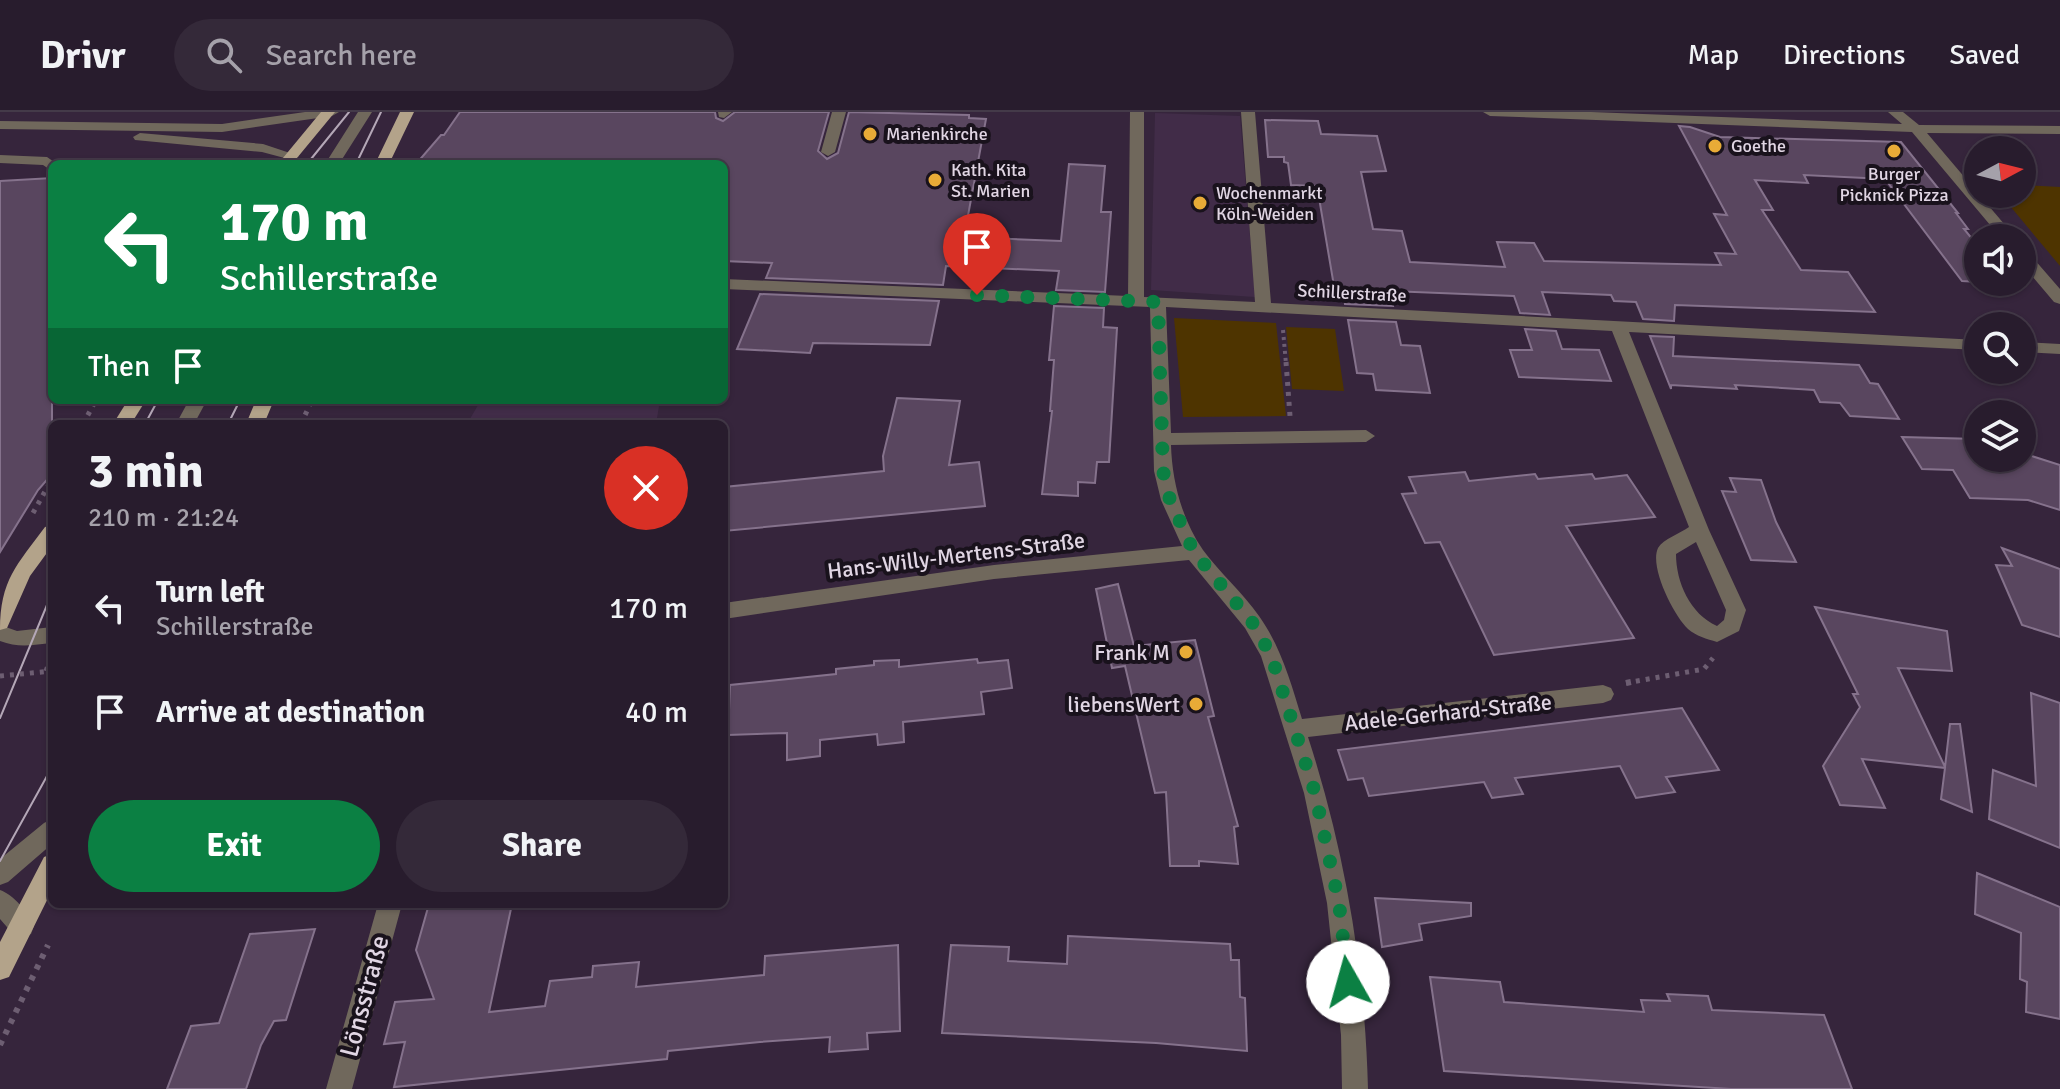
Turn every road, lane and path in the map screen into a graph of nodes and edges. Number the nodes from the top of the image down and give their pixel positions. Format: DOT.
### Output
graph roads {
  1 [pos="59,112"];
  2 [pos="251,112"];
  3 [pos="329,112"];
  4 [pos="365,112"];
  5 [pos="407,112"];
  6 [pos="839,112"];
  7 [pos="1137,112"];
  8 [pos="1248,112"];
  9 [pos="1490,112"];
  10 [pos="1895,112"];
  11 [pos="0,125"];
  12 [pos="45,125"];
  13 [pos="169,127"];
  14 [pos="1916,129"];
  15 [pos="2058,131"];
  16 [pos="828,152"];
  17 [pos="0,159"];
  18 [pos="288,160"];
  19 [pos="335,160"];
  20 [pos="384,160"];
  21 [pos="48,164"];
  22 [pos="1997,224"];
  23 [pos="2036,271"];
  24 [pos="728,284"];
  25 [pos="2060,299"];
  26 [pos="1136,301"];
  27 [pos="1158,302"];
  28 [pos="1263,308"];
  29 [pos="1281,309"];
  30 [pos="1619,327"];
  31 [pos="1964,344"];
  32 [pos="2036,348"];
  33 [pos="2060,349"];
  34 [pos="1366,436"];
  35 [pos="1292,437"];
  36 [pos="1162,439"];
  37 [pos="1700,530"];
  38 [pos="48,537"];
  39 [pos="1194,552"];
  40 [pos="728,610"];
  41 [pos="0,622"];
  42 [pos="0,633"];
  43 [pos="1717,634"];
  44 [pos="48,635"];
  45 [pos="48,671"];
  46 [pos="0,676"];
  47 [pos="1603,694"];
  48 [pos="1293,729"];
  49 [pos="48,833"];
  50 [pos="48,873"];
  51 [pos="0,874"];
  52 [pos="0,901"];
  53 [pos="389,908"];
  54 [pos="22,926"];
  55 [pos="51,939"];
  56 [pos="0,968"];
  57 [pos="0,1045"];
  58 [pos="339,1089"];
  59 [pos="1355,1089"];
  1 -- 12 [label="street"];
  2 -- 13 [label="street"];
  3 -- 13 [label="street"];
  3 -- 18 [label="main road"];
  4 -- 19 [label="street"];
  5 -- 20 [label="main road"];
  6 -- 16 [label="street"];
  7 -- 26 [label="street"];
  8 -- 28 [label="street"];
  9 -- 14 [label="street"];
  10 -- 14 [label="street"];
  11 -- 12 [label="street"];
  12 -- 13 [label="street"];
  12 -- 18 [label="street"];
  14 -- 15 [label="street"];
  14 -- 22 [label="street"];
  17 -- 21 [label="street"];
  23 -- 25 [label="street"];
  24 -- 26 [label="street, Schillerstraße"];
  26 -- 27 [label="street, Schillerstraße"];
  27 -- 28 [label="street, Schillerstraße"];
  27 -- 36 [label="street"];
  28 -- 29 [label="street, Schillerstraße"];
  29 -- 30 [label="street, Schillerstraße"];
  29 -- 35 [label="path"];
  30 -- 31 [label="street, Schillerstraße"];
  30 -- 37 [label="street"];
  32 -- 33 [label="street"];
  34 -- 35 [label="street"];
  35 -- 36 [label="street"];
  36 -- 39 [label="street"];
  37 -- 43 [label="street"];
  37 -- 43 [label="street"];
  38 -- 41 [label="main road"];
  39 -- 40 [label="street, Hans-Willy-Mertens-Straße"];
  39 -- 48 [label="street"];
  42 -- 44 [label="street"];
  43 -- 47 [label="path"];
  45 -- 46 [label="path, bridge"];
  47 -- 48 [label="street, Adele-Gerhard-Straße"];
  48 -- 59 [label="street"];
  49 -- 51 [label="street"];
  50 -- 54 [label="main road"];
  52 -- 54 [label="street"];
  53 -- 58 [label="street, Lönsstraße"];
  54 -- 56 [label="main road"];
  55 -- 57 [label="path"];
}
